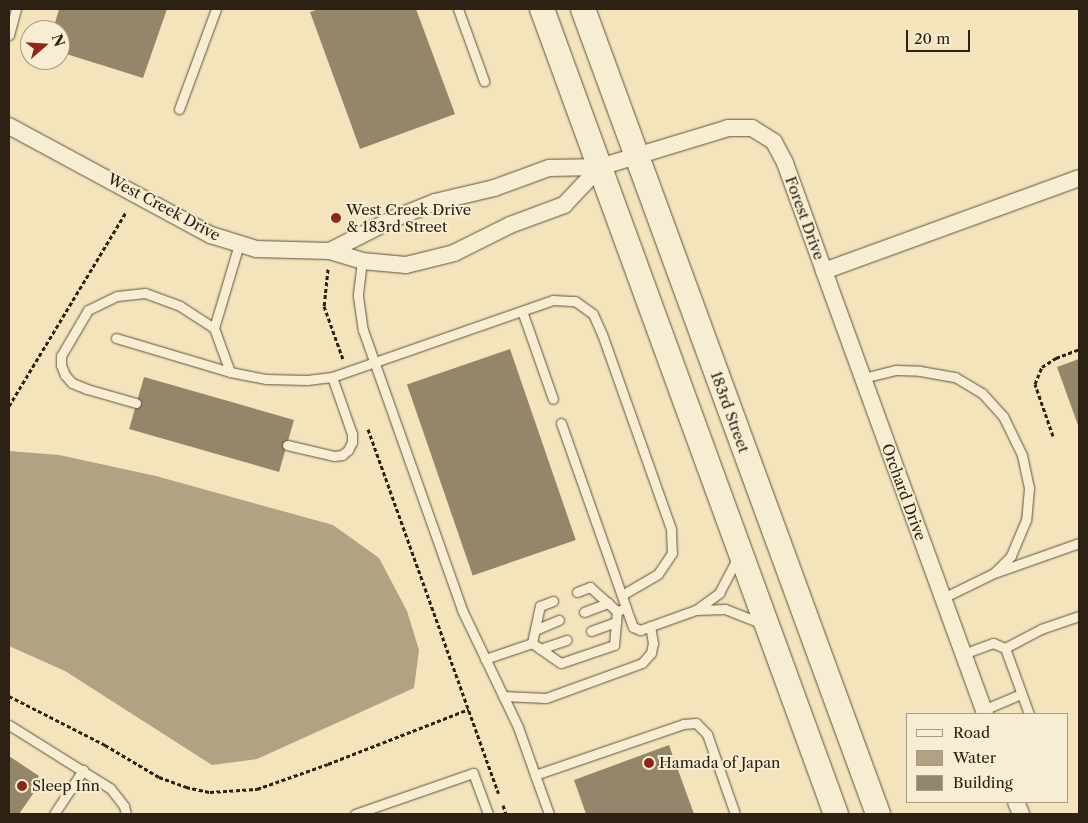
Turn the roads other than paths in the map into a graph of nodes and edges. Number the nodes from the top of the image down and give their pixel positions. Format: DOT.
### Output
graph roads {
  1 [pos="16,9"];
  2 [pos="216,9"];
  3 [pos="458,9"];
  4 [pos="542,9"];
  5 [pos="583,9"];
  6 [pos="9,35"];
  7 [pos="484,81"];
  8 [pos="179,109"];
  9 [pos="9,126"];
  10 [pos="636,155"];
  11 [pos="600,166"];
  12 [pos="1079,178"];
  13 [pos="239,244"];
  14 [pos="330,251"];
  15 [pos="362,261"];
  16 [pos="824,271"];
  17 [pos="522,311"];
  18 [pos="214,328"];
  19 [pos="116,338"];
  20 [pos="376,362"];
  21 [pos="230,372"];
  22 [pos="332,377"];
  23 [pos="863,378"];
  24 [pos="553,399"];
  25 [pos="136,403"];
  26 [pos="561,422"];
  27 [pos="287,444"];
  28 [pos="1079,544"];
  29 [pos="741,553"];
  30 [pos="994,573"];
  31 [pos="577,592"];
  32 [pos="622,595"];
  33 [pos="943,598"];
  34 [pos="553,601"];
  35 [pos="608,603"];
  36 [pos="622,610"];
  37 [pos="696,610"];
  38 [pos="584,612"];
  39 [pos="1079,616"];
  40 [pos="559,620"];
  41 [pos="616,622"];
  42 [pos="650,626"];
  43 [pos="768,626"];
  44 [pos="534,630"];
  45 [pos="591,631"];
  46 [pos="566,640"];
  47 [pos="532,643"];
  48 [pos="1005,648"];
  49 [pos="540,649"];
  50 [pos="963,654"];
  51 [pos="486,659"];
  52 [pos="1021,694"];
  53 [pos="503,696"];
  54 [pos="984,712"];
  55 [pos="1029,713"];
  56 [pos="9,725"];
  57 [pos="84,770"];
  58 [pos="535,775"];
  59 [pos="54,814"];
  60 [pos="126,814"];
  61 [pos="355,814"];
  62 [pos="488,814"];
  63 [pos="549,814"];
  64 [pos="736,814"];
  65 [pos="836,814"];
  66 [pos="878,814"];
  1 -- 6 [label="lane"];
  2 -- 8 [label="lane"];
  3 -- 7 [label="lane"];
  4 -- 11 [label="street"];
  5 -- 10 [label="street, 183rd Street"];
  9 -- 13 [label="street, West Creek Drive"];
  10 -- 11 [label="street, Forest Drive"];
  10 -- 16 [label="street, Forest Drive"];
  10 -- 66 [label="street, 183rd Street"];
  11 -- 14 [label="street, West Creek Drive"];
  11 -- 15 [label="street, West Creek Drive"];
  11 -- 29 [label="street"];
  12 -- 16 [label="street, Forest Drive"];
  13 -- 14 [label="street, West Creek Drive"];
  13 -- 18 [label="lane"];
  14 -- 15 [label="street, West Creek Drive"];
  15 -- 20 [label="lane"];
  16 -- 23 [label="street, Orchard Drive"];
  17 -- 20 [label="lane"];
  17 -- 24 [label="lane"];
  17 -- 32 [label="lane"];
  18 -- 21 [label="lane"];
  18 -- 25 [label="lane"];
  19 -- 21 [label="lane"];
  20 -- 22 [label="lane"];
  20 -- 51 [label="lane"];
  21 -- 22 [label="lane"];
  22 -- 27 [label="lane"];
  23 -- 30 [label="lane"];
  23 -- 33 [label="street, Orchard Drive"];
  26 -- 32 [label="lane"];
  28 -- 30 [label="lane"];
  29 -- 37 [label="lane"];
  29 -- 43 [label="street"];
  30 -- 33 [label="lane"];
  31 -- 35 [label="lane"];
  32 -- 36 [label="lane"];
  33 -- 50 [label="street, Orchard Drive"];
  34 -- 44 [label="lane"];
  35 -- 36 [label="lane"];
  35 -- 38 [label="lane"];
  36 -- 41 [label="lane"];
  36 -- 42 [label="lane"];
  37 -- 42 [label="lane"];
  37 -- 43 [label="lane"];
  39 -- 48 [label="lane"];
  40 -- 44 [label="lane"];
  41 -- 45 [label="lane"];
  41 -- 49 [label="lane"];
  42 -- 53 [label="lane"];
  43 -- 65 [label="street"];
  44 -- 47 [label="lane"];
  46 -- 49 [label="lane"];
  47 -- 49 [label="lane"];
  47 -- 51 [label="lane"];
  48 -- 50 [label="lane"];
  48 -- 52 [label="lane"];
  50 -- 54 [label="street, Orchard Drive"];
  51 -- 53 [label="lane"];
  52 -- 54 [label="lane"];
  52 -- 55 [label="lane"];
  53 -- 58 [label="lane"];
  56 -- 57 [label="lane"];
  57 -- 59 [label="lane"];
  57 -- 60 [label="lane"];
  58 -- 63 [label="lane"];
  58 -- 64 [label="lane"];
  61 -- 62 [label="lane"];
}
